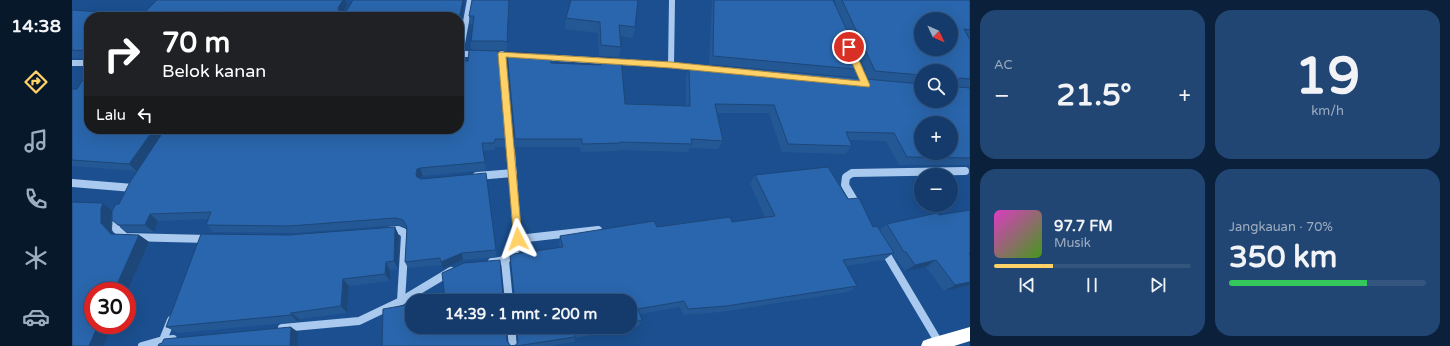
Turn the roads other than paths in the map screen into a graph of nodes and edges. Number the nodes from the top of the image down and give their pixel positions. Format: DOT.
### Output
graph roads {
  1 [pos="470,0"];
  2 [pos="672,0"];
  3 [pos="464,32"];
  4 [pos="464,54"];
  5 [pos="481,54"];
  6 [pos="502,54"];
  7 [pos="533,56"];
  8 [pos="72,63"];
  9 [pos="84,63"];
  10 [pos="671,65"];
  11 [pos="726,71"];
  12 [pos="966,171"];
  13 [pos="513,173"];
  14 [pos="141,177"];
  15 [pos="468,177"];
  16 [pos="72,183"];
  17 [pos="123,205"];
  18 [pos="861,211"];
  19 [pos="598,230"];
  20 [pos="382,231"];
  21 [pos="518,239"];
  22 [pos="208,241"];
  23 [pos="880,244"];
  24 [pos="505,261"];
  25 [pos="484,263"];
  26 [pos="459,267"];
  27 [pos="508,294"];
  28 [pos="401,301"];
  29 [pos="175,311"];
  30 [pos="273,329"];
  31 [pos="511,334"];
  32 [pos="970,334"];
  33 [pos="178,339"];
  34 [pos="162,343"];
  35 [pos="936,345"];
  36 [pos="142,346"];
  37 [pos="512,346"];
  1 -- 3 [label="street"];
  2 -- 10 [label="street"];
  4 -- 5 [label="street"];
  6 -- 13 [label="street"];
  7 -- 10 [label="street"];
  8 -- 9 [label="street"];
  10 -- 11 [label="street"];
  12 -- 18 [label="street"];
  13 -- 15 [label="street"];
  13 -- 21 [label="street"];
  14 -- 16 [label="street"];
  17 -- 22 [label="street"];
  19 -- 21 [label="street"];
  20 -- 28 [label="street"];
  21 -- 24 [label="street"];
  23 -- 35 [label="street"];
  24 -- 25 [label="street"];
  24 -- 27 [label="street"];
  26 -- 28 [label="street"];
  28 -- 30 [label="street"];
  29 -- 34 [label="street"];
  31 -- 37 [label="street"];
  32 -- 35 [label="highway"];
  33 -- 34 [label="street"];
  34 -- 36 [label="street"];
}
